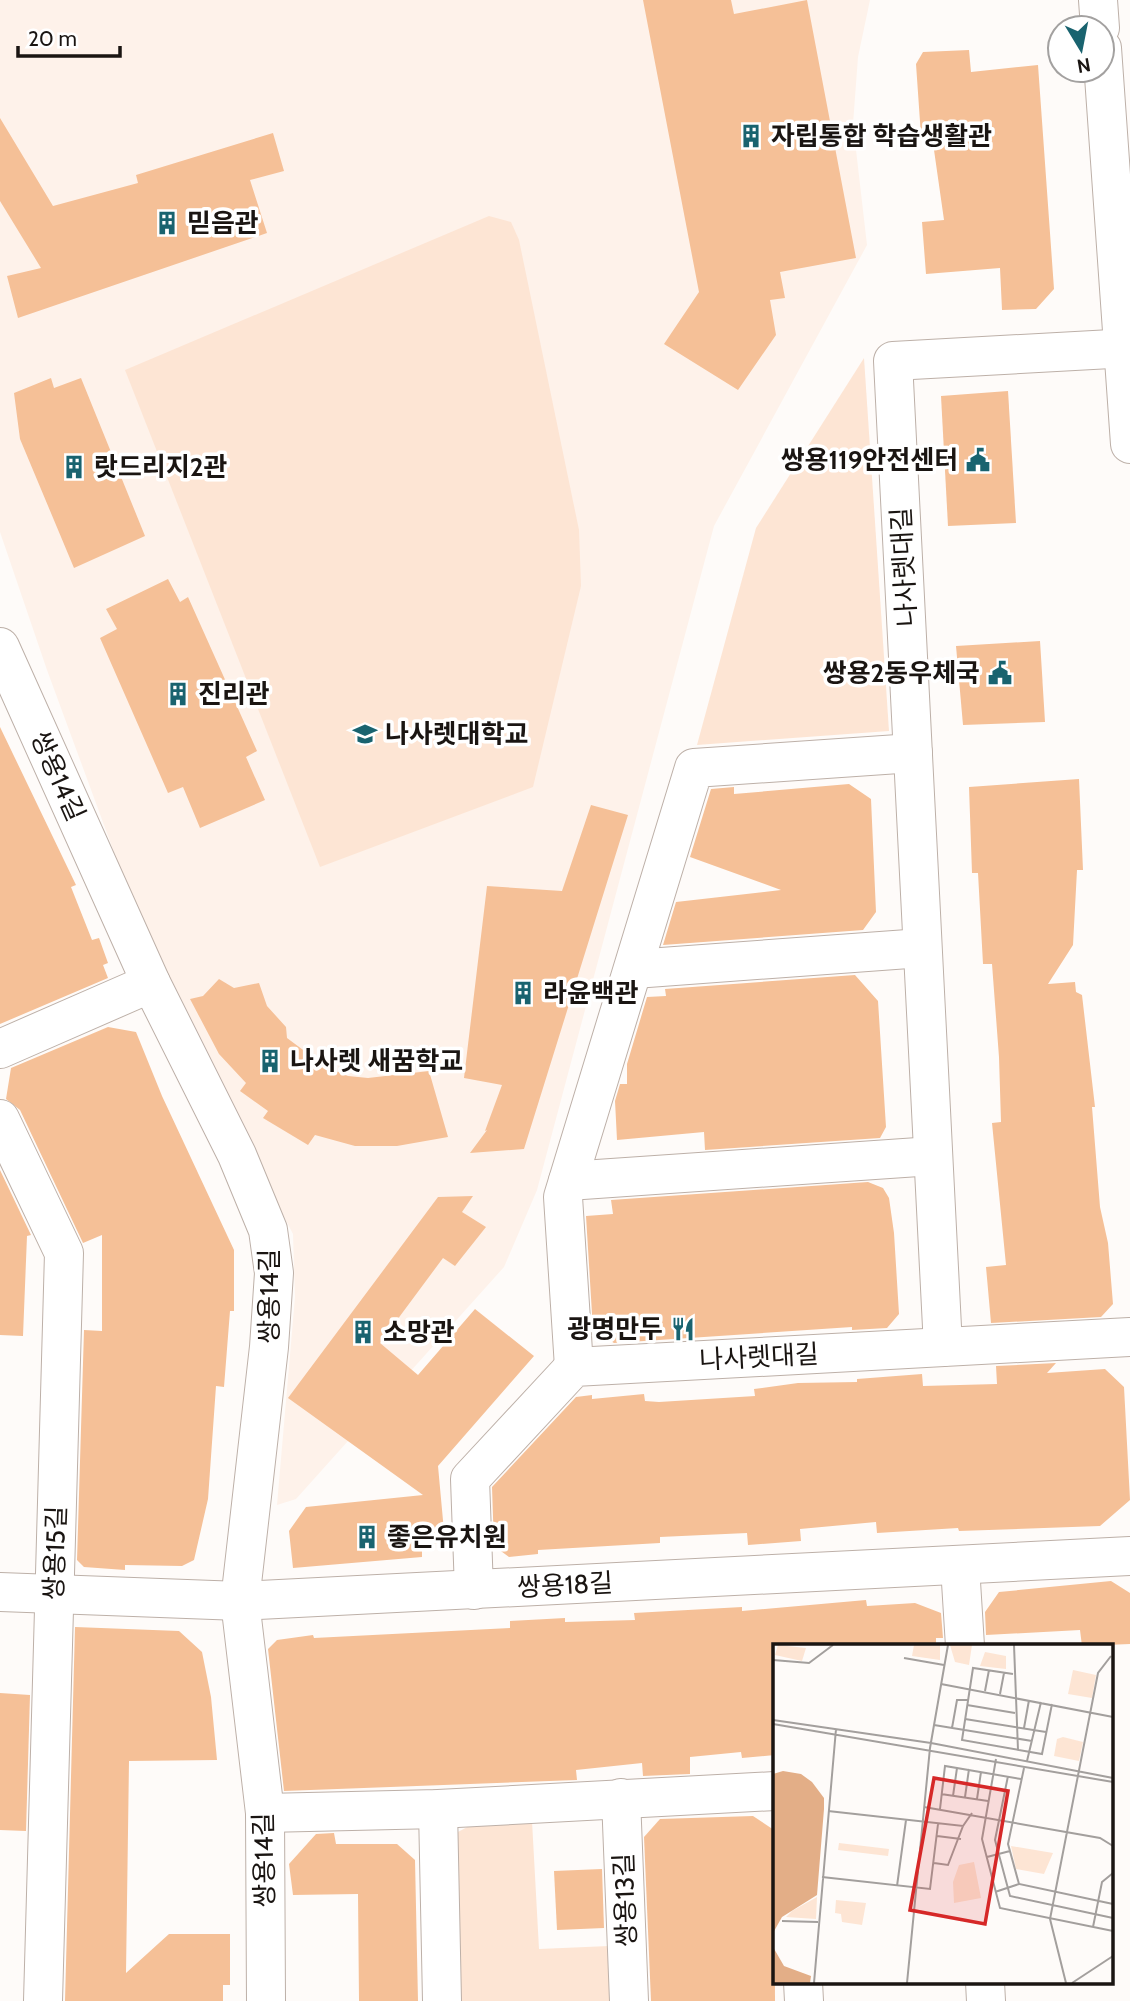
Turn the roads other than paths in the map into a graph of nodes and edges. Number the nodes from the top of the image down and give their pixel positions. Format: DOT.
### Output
graph roads {
  1 [pos="1105,84"];
  2 [pos="1127,349"];
  3 [pos="1130,443"];
  4 [pos="0,647"];
  5 [pos="913,753"];
  6 [pos="922,948"];
  7 [pos="634,969"];
  8 [pos="151,983"];
  9 [pos="0,1049"];
  10 [pos="0,1119"];
  11 [pos="933,1156"];
  12 [pos="568,1181"];
  13 [pos="1130,1337"];
  14 [pos="943,1347"];
  15 [pos="574,1367"];
  16 [pos="1130,1556"];
  17 [pos="960,1566"];
  18 [pos="474,1590"];
  19 [pos="0,1592"];
  20 [pos="54,1592"];
  21 [pos="240,1601"];
  22 [pos="965,1644"];
  23 [pos="773,1791"];
  24 [pos="621,1798"];
  25 [pos="438,1809"];
  26 [pos="265,1813"];
  27 [pos="803,1983"];
  28 [pos="985,1983"];
  29 [pos="43,2001"];
  30 [pos="265,2001"];
  31 [pos="442,2001"];
  32 [pos="629,2001"];
  33 [pos="804,2001"];
  34 [pos="986,2001"];
  1 -- 2 [label="street"];
  2 -- 3 [label="street"];
  2 -- 5 [label="street, 나사렛대길"];
  4 -- 8 [label="street, 쌍용14길"];
  5 -- 6 [label="street, 나사렛대길"];
  5 -- 7 [label="street"];
  6 -- 7 [label="street"];
  6 -- 11 [label="street, 나사렛대길"];
  7 -- 12 [label="street"];
  8 -- 9 [label="street"];
  8 -- 21 [label="street, 쌍용14길"];
  10 -- 20 [label="street, 쌍용15길"];
  11 -- 12 [label="street"];
  11 -- 14 [label="street, 나사렛대길"];
  12 -- 15 [label="street"];
  13 -- 14 [label="street, 나사렛대길"];
  14 -- 15 [label="street, 나사렛대길"];
  15 -- 18 [label="street"];
  16 -- 17 [label="street, 쌍용18길"];
  17 -- 18 [label="street, 쌍용18길"];
  17 -- 22 [label="street"];
  18 -- 21 [label="street, 쌍용18길"];
  19 -- 20 [label="street, 쌍용18길"];
  20 -- 21 [label="street, 쌍용18길"];
  20 -- 29 [label="street, 쌍용15길"];
  21 -- 26 [label="street, 쌍용14길"];
  23 -- 24 [label="street"];
  24 -- 25 [label="street"];
  24 -- 32 [label="street, 쌍용13길"];
  25 -- 26 [label="street"];
  25 -- 31 [label="street"];
  26 -- 30 [label="street, 쌍용14길"];
  27 -- 33 [label="street"];
  28 -- 34 [label="street"];
}
